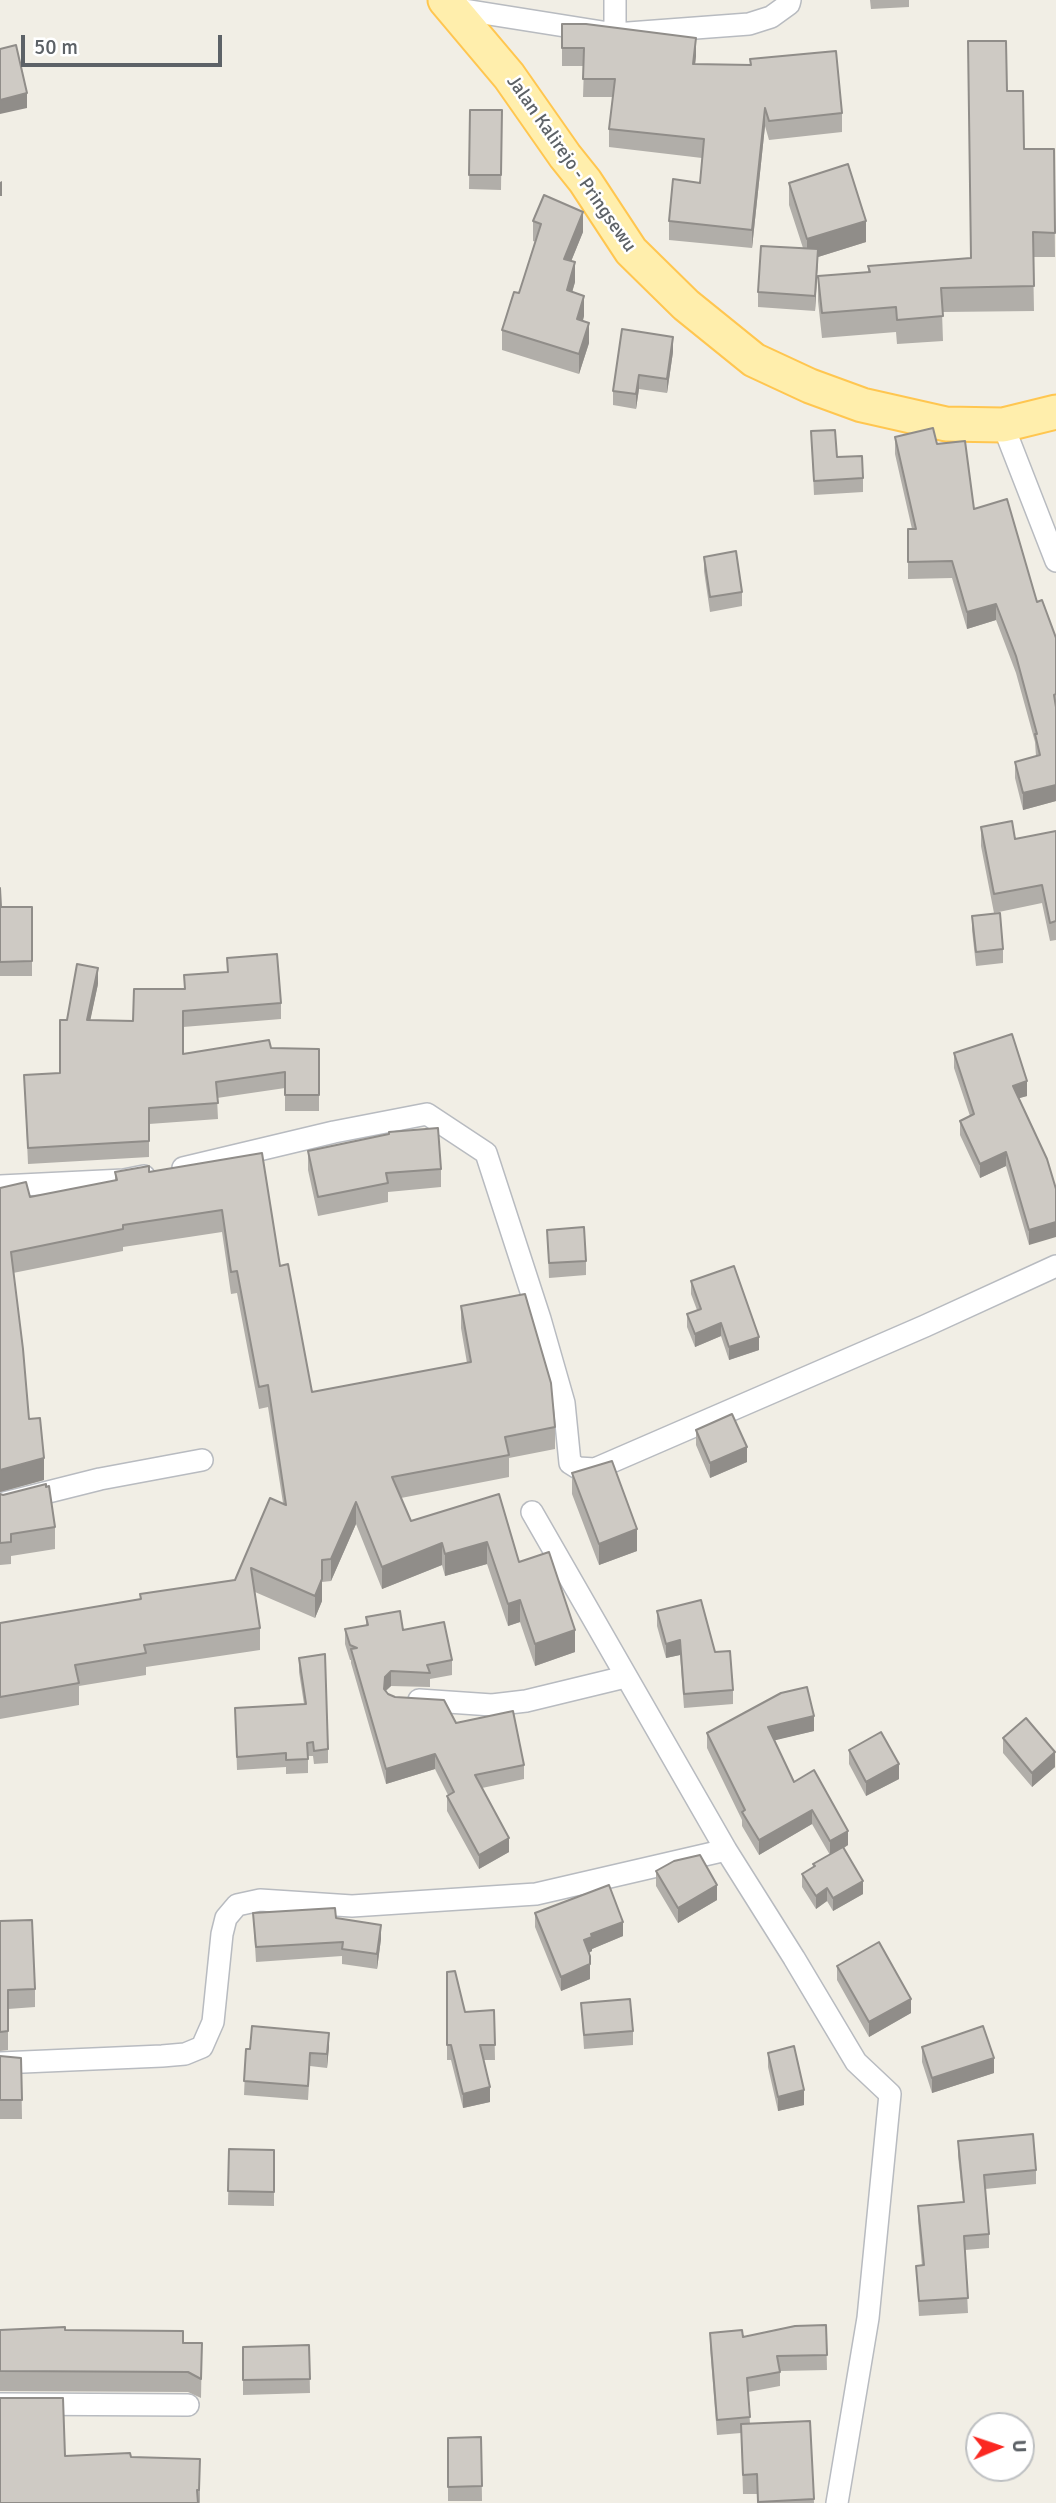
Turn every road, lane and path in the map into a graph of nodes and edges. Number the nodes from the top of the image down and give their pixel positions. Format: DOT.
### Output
graph roads {
  1 [pos="615,0"];
  2 [pos="790,0"];
  3 [pos="448,4"];
  4 [pos="615,34"];
  5 [pos="1056,412"];
  6 [pos="1003,425"];
  7 [pos="1056,561"];
  8 [pos="0,1186"];
  9 [pos="1056,1266"];
  10 [pos="202,1460"];
  11 [pos="0,1504"];
  12 [pos="532,1512"];
  13 [pos="625,1677"];
  14 [pos="396,1698"];
  15 [pos="726,1850"];
  16 [pos="0,2063"];
  17 [pos="0,2404"];
  18 [pos="188,2405"];
  19 [pos="837,2503"];
  1 -- 4 [label="street"];
  2 -- 4 [label="street"];
  3 -- 4 [label="street"];
  3 -- 6 [label="main road, Jalan Kalirejo - Pringsewu"];
  5 -- 6 [label="main road, Jalan Kalirejo - Pringsewu"];
  6 -- 7 [label="street"];
  8 -- 9 [label="street"];
  10 -- 11 [label="street"];
  12 -- 13 [label="street"];
  13 -- 14 [label="street"];
  13 -- 15 [label="street"];
  15 -- 16 [label="street"];
  15 -- 19 [label="street"];
  17 -- 18 [label="street"];
}
